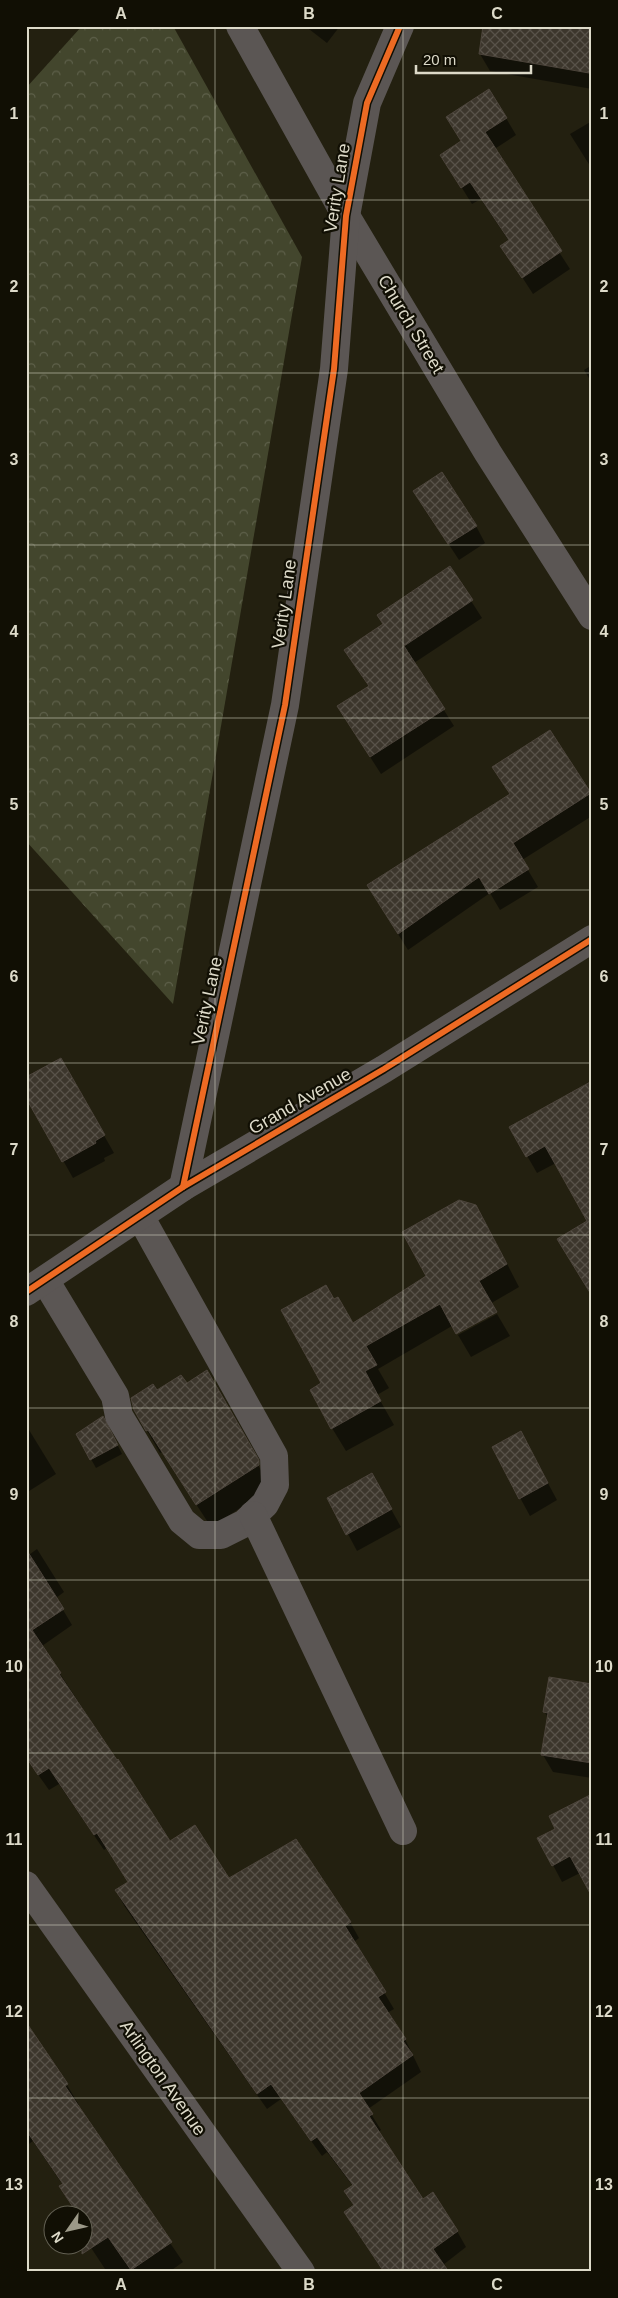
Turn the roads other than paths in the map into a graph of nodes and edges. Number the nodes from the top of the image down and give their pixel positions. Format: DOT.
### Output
graph roads {
  1 [pos="240,26"];
  2 [pos="400,26"];
  3 [pos="346,216"];
  4 [pos="592,616"];
  5 [pos="592,939"];
  6 [pos="183,1186"];
  7 [pos="140,1216"];
  8 [pos="36,1286"];
  9 [pos="253,1515"];
  10 [pos="403,1831"];
  11 [pos="26,1885"];
  12 [pos="301,2272"];
  1 -- 3 [label="street, Church Street"];
  2 -- 3 [label="street, Verity Lane"];
  3 -- 4 [label="street, Church Street"];
  3 -- 6 [label="street, Verity Lane"];
  5 -- 6 [label="street, Grand Avenue"];
  6 -- 7 [label="street, Grand Avenue"];
  7 -- 8 [label="street, Grand Avenue"];
  7 -- 9 [label="street"];
  8 -- 9 [label="street"];
  9 -- 10 [label="street"];
  11 -- 12 [label="street, Arlington Avenue"];
}
